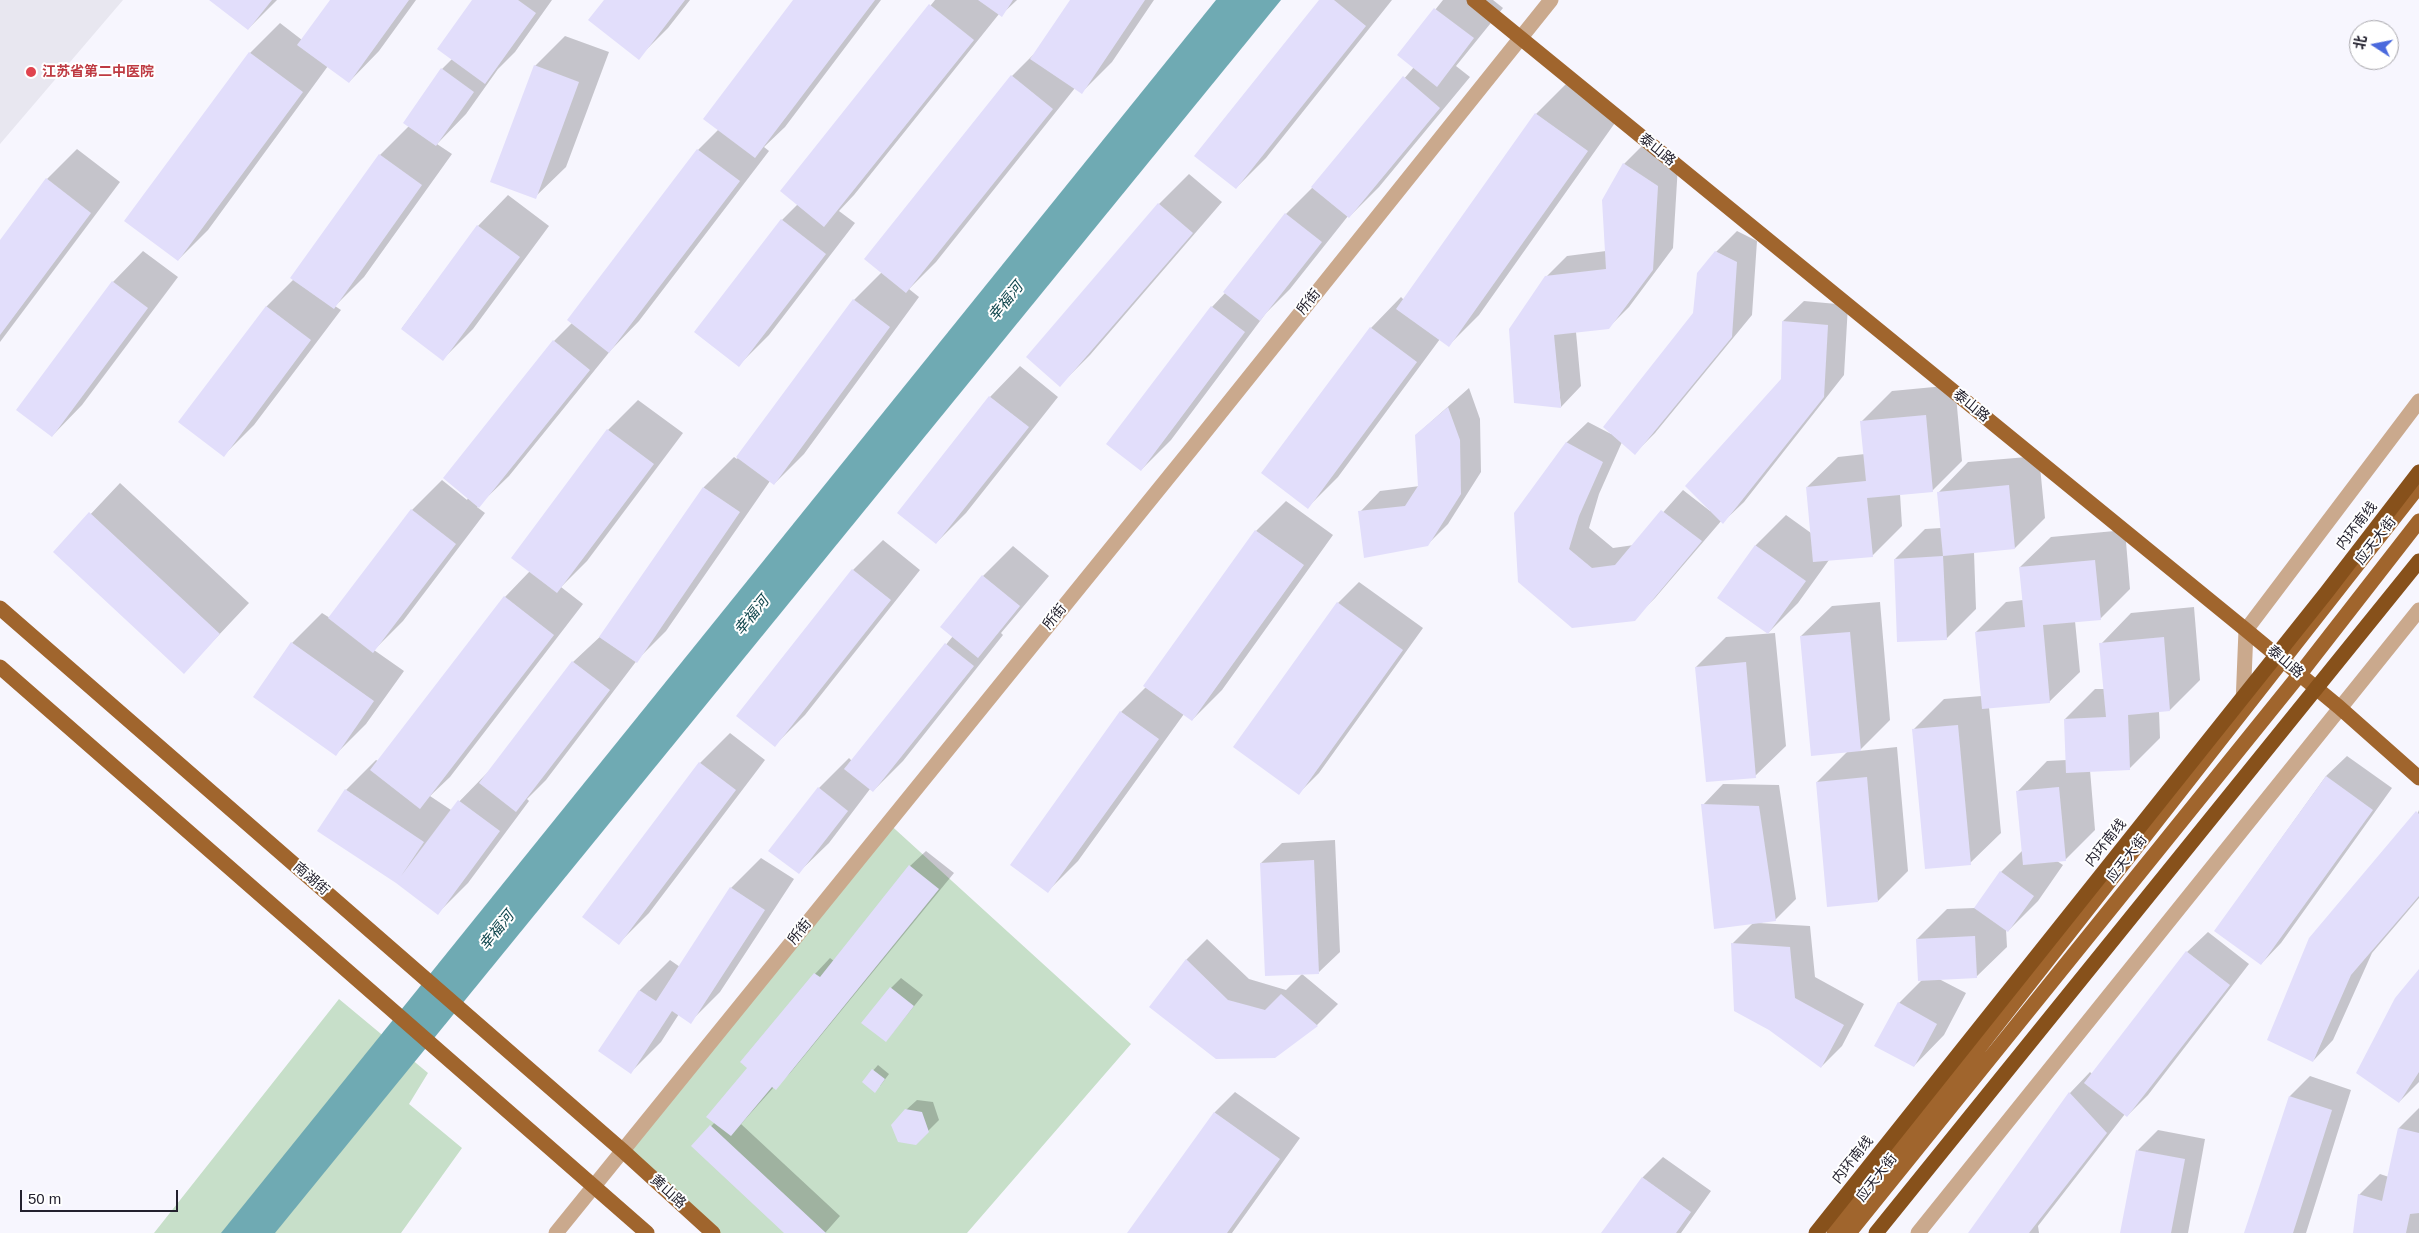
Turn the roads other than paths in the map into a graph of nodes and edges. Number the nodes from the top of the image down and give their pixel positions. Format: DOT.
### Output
graph roads {
  1 [pos="1474,0"];
  2 [pos="1551,0"];
  3 [pos="1520,38"];
  4 [pos="2419,400"];
  5 [pos="2419,472"];
  6 [pos="2419,486"];
  7 [pos="2419,521"];
  8 [pos="2419,561"];
  9 [pos="0,608"];
  10 [pos="2419,610"];
  11 [pos="2246,630"];
  12 [pos="2284,660"];
  13 [pos="0,667"];
  14 [pos="2300,674"];
  15 [pos="2339,707"];
  16 [pos="2243,711"];
  17 [pos="2419,778"];
  18 [pos="623,1151"];
  19 [pos="595,1186"];
  20 [pos="556,1233"];
  21 [pos="647,1233"];
  22 [pos="713,1233"];
  23 [pos="1816,1233"];
  24 [pos="1834,1233"];
  25 [pos="1849,1233"];
  26 [pos="1876,1233"];
  27 [pos="1918,1233"];
  1 -- 3 [label="main road, 泰山路"];
  2 -- 3 [label="street, 所街"];
  3 -- 11 [label="main road, 泰山路"];
  3 -- 18 [label="street, 所街"];
  4 -- 11 [label="street"];
  5 -- 23 [label="highway, 内环南线"];
  6 -- 12 [label="main road, 应天大街"];
  7 -- 14 [label="main road, 应天大街"];
  8 -- 26 [label="highway"];
  9 -- 18 [label="main road, 南湖街"];
  10 -- 15 [label="street"];
  11 -- 12 [label="main road, 泰山路"];
  11 -- 16 [label="street"];
  12 -- 14 [label="main road, 泰山路"];
  12 -- 16 [label="main road, 应天大街"];
  13 -- 19 [label="main road"];
  14 -- 15 [label="main road, 泰山路"];
  14 -- 25 [label="main road, 应天大街"];
  15 -- 17 [label="main road, 泰山路"];
  15 -- 27 [label="street"];
  16 -- 24 [label="main road, 应天大街"];
  18 -- 19 [label="street, 所街"];
  18 -- 22 [label="main road, 黄山路"];
  19 -- 20 [label="street, 所街"];
  19 -- 21 [label="main road"];
}
